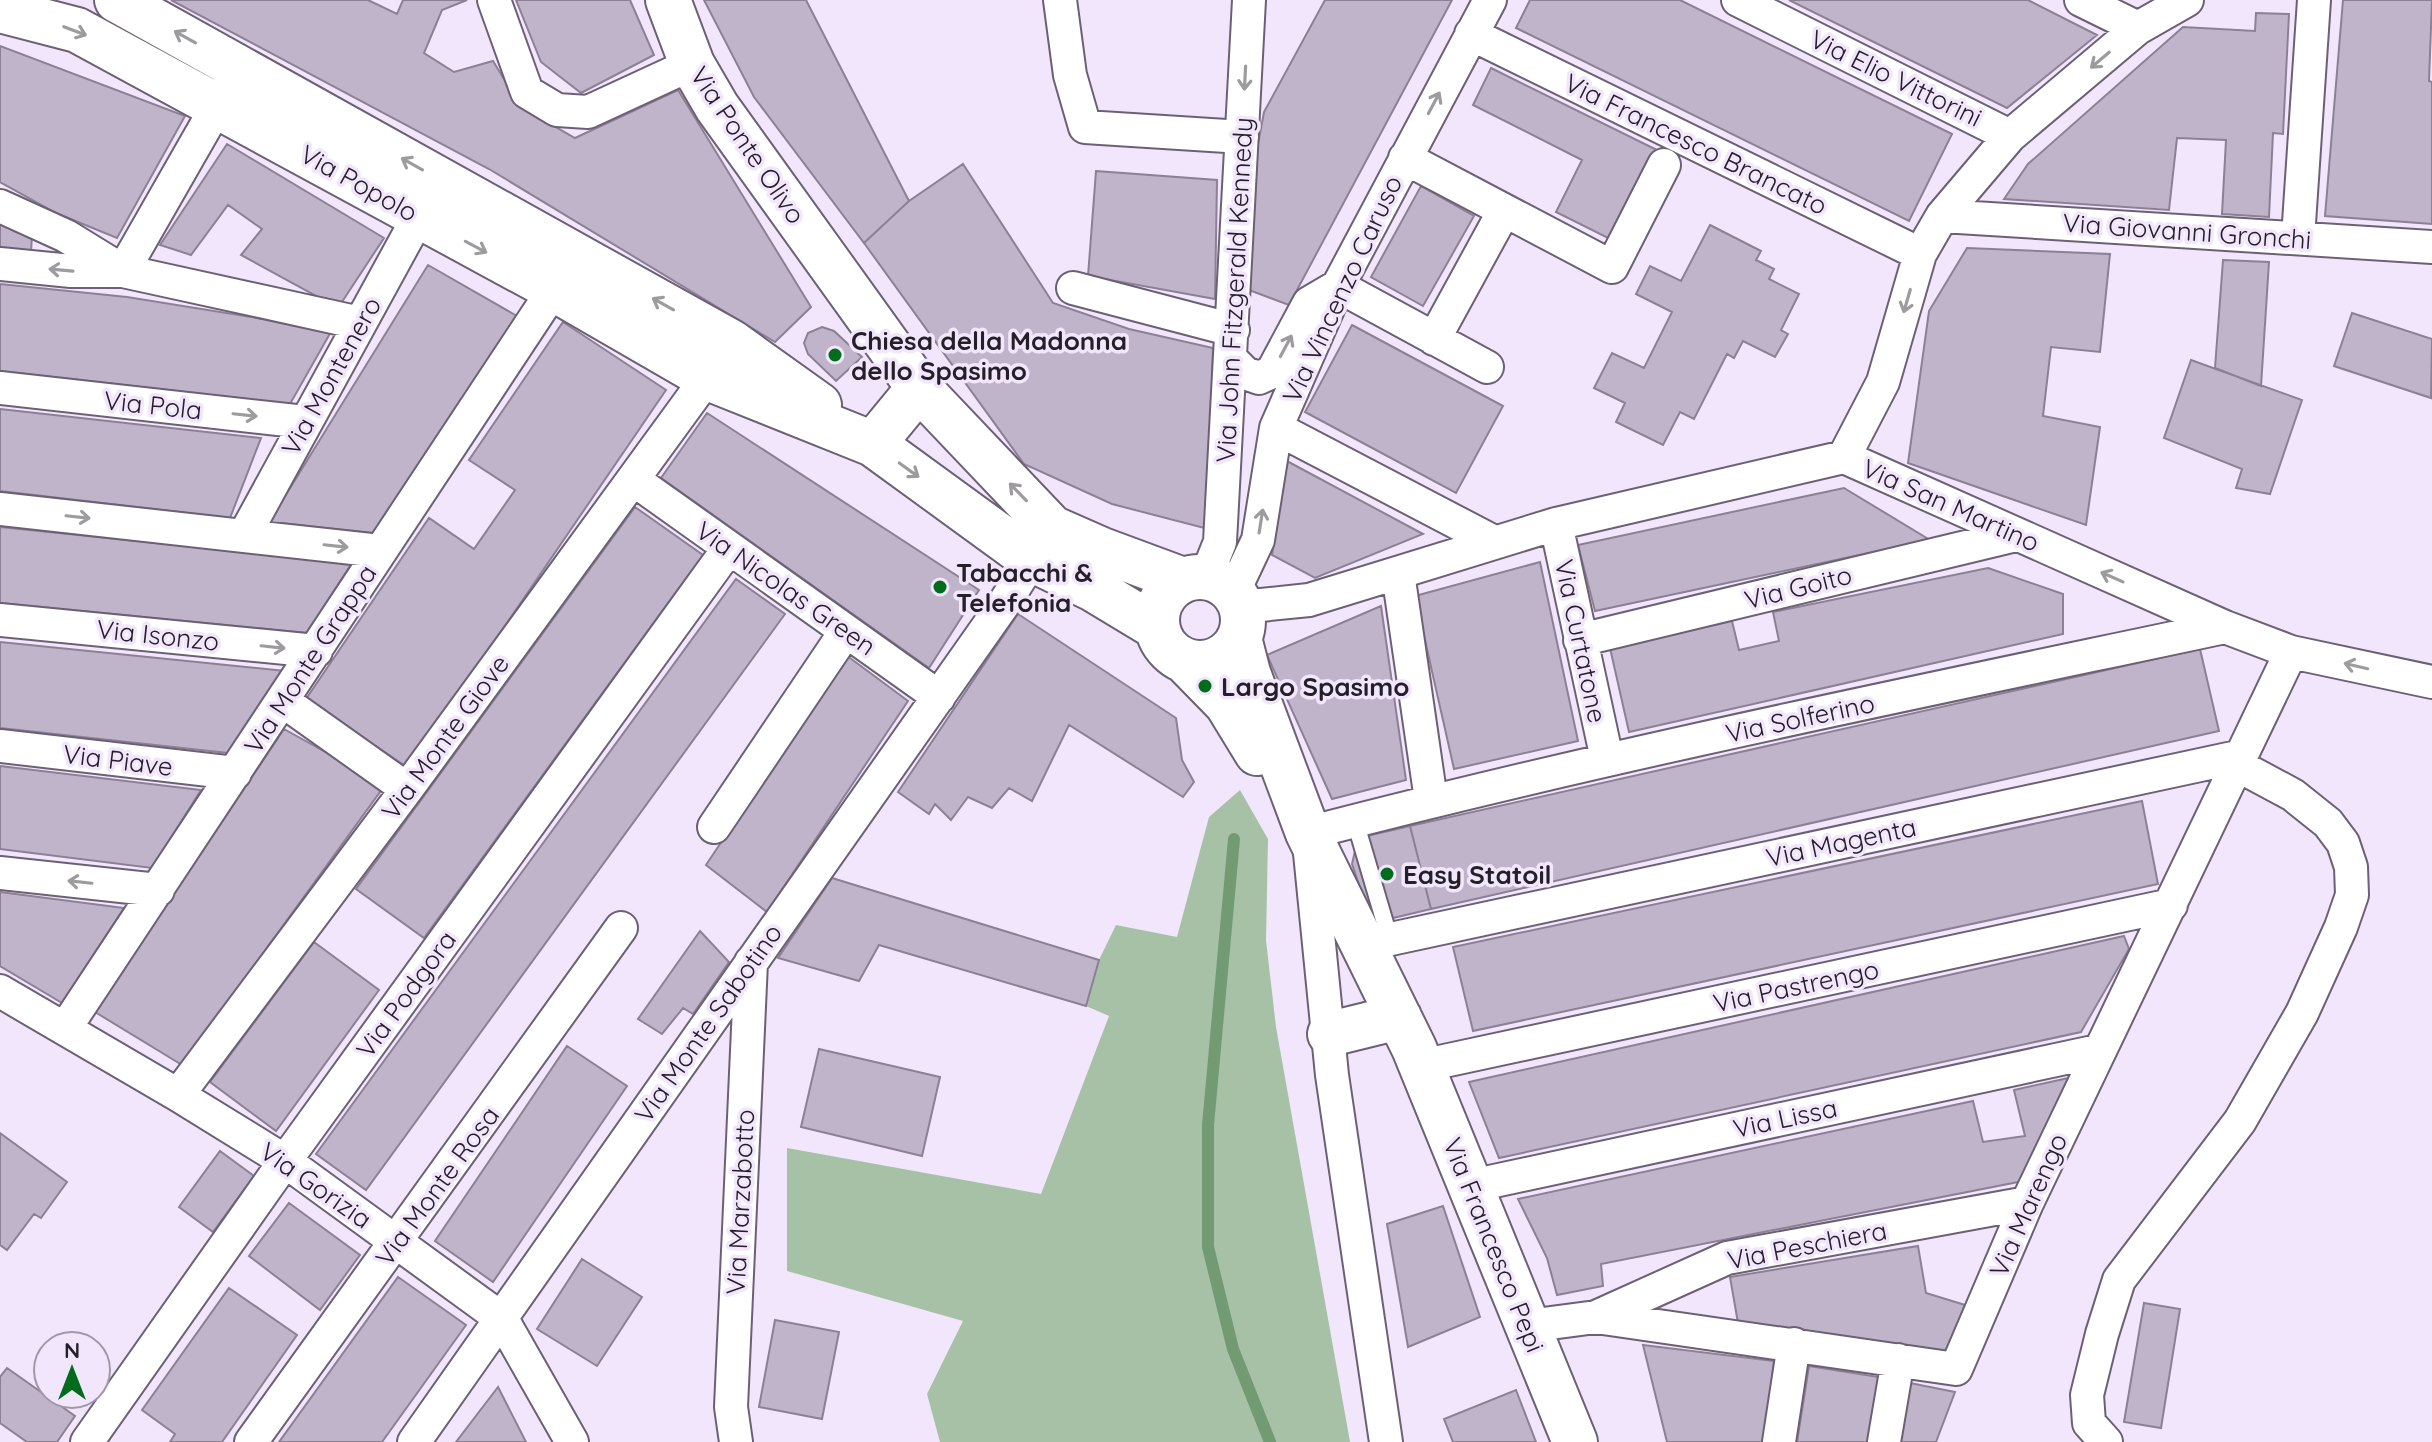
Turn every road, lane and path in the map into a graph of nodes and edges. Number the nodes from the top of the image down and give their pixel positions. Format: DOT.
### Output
graph roads {
  1 [pos="117,0"];
  2 [pos="494,0"];
  3 [pos="668,0"];
  4 [pos="1060,0"];
  5 [pos="1249,0"];
  6 [pos="1490,0"];
  7 [pos="1738,0"];
  8 [pos="2081,0"];
  9 [pos="2187,0"];
  10 [pos="2314,0"];
  11 [pos="0,10"];
  12 [pos="2138,28"];
  13 [pos="1471,34"];
  14 [pos="692,64"];
  15 [pos="240,68"];
  16 [pos="217,106"];
  17 [pos="2010,136"];
  18 [pos="1242,137"];
  19 [pos="1405,158"];
  20 [pos="1664,165"];
  21 [pos="0,206"];
  22 [pos="1504,211"];
  23 [pos="419,216"];
  24 [pos="1942,216"];
  25 [pos="2298,238"];
  26 [pos="2432,247"];
  27 [pos="1920,254"];
  28 [pos="0,264"];
  29 [pos="123,271"];
  30 [pos="1338,286"];
  31 [pos="1073,288"];
  32 [pos="554,289"];
  33 [pos="360,323"];
  34 [pos="1434,339"];
  35 [pos="731,342"];
  36 [pos="1232,345"];
  37 [pos="1487,367"];
  38 [pos="708,378"];
  39 [pos="0,388"];
  40 [pos="919,388"];
  41 [pos="305,422"];
  42 [pos="1276,428"];
  43 [pos="873,444"];
  44 [pos="1844,457"];
  45 [pos="634,480"];
  46 [pos="0,509"];
  47 [pos="1556,524"];
  48 [pos="2016,535"];
  49 [pos="244,536"];
  50 [pos="1494,542"];
  51 [pos="1042,543"];
  52 [pos="729,548"];
  53 [pos="380,551"];
  54 [pos="1398,573"];
  55 [pos="1229,600"];
  56 [pos="0,620"];
  57 [pos="1156,627"];
  58 [pos="2225,627"];
  59 [pos="846,631"];
  60 [pos="1580,640"];
  61 [pos="316,651"];
  62 [pos="2291,652"];
  63 [pos="1185,661"];
  64 [pos="2432,682"];
  65 [pos="939,697"];
  66 [pos="283,701"];
  67 [pos="0,746"];
  68 [pos="1607,759"];
  69 [pos="2239,761"];
  70 [pos="235,773"];
  71 [pos="407,789"];
  72 [pos="1431,800"];
  73 [pos="1366,818"];
  74 [pos="714,827"];
  75 [pos="1308,833"];
  76 [pos="0,873"];
  77 [pos="158,890"];
  78 [pos="2171,905"];
  79 [pos="621,928"];
  80 [pos="1377,942"];
  81 [pos="751,962"];
  82 [pos="0,991"];
  83 [pos="66,1027"];
  84 [pos="1330,1034"];
  85 [pos="1411,1044"];
  86 [pos="2098,1051"];
  87 [pos="178,1095"];
  88 [pos="285,1161"];
  89 [pos="1471,1186"];
  90 [pos="2027,1203"];
  91 [pos="397,1242"];
  92 [pos="1596,1317"];
  93 [pos="502,1319"];
  94 [pos="1528,1326"];
  95 [pos="1794,1344"];
  96 [pos="1898,1360"];
  97 [pos="87,1442"];
  98 [pos="251,1442"];
  99 [pos="414,1442"];
  100 [pos="572,1442"];
  101 [pos="736,1442"];
  102 [pos="1386,1442"];
  103 [pos="1575,1442"];
  104 [pos="1779,1442"];
  105 [pos="1884,1442"];
  106 [pos="2106,1442"];
  15 -- 1 [label="main road, Via Popolo, one-way"];
  2 -- 14 [label="street"];
  3 -- 14 [label="main road, Via Ponte Olivo"];
  4 -- 18 [label="street"];
  5 -- 18 [label="street, Via John Fitzgerald Kennedy, one-way"];
  6 -- 13 [label="street, Via Vincenzo Caruso"];
  7 -- 17 [label="street, Via Elio Vittorini"];
  8 -- 12 [label="street"];
  9 -- 12 [label="street"];
  10 -- 25 [label="street"];
  11 -- 16 [label="main road, Via Popolo, one-way"];
  12 -- 17 [label="street, one-way"];
  19 -- 13 [label="street, Via Vincenzo Caruso, one-way"];
  13 -- 27 [label="street, Via Francesco Brancato"];
  14 -- 40 [label="main road, Via Ponte Olivo"];
  15 -- 16 [label="street"];
  35 -- 15 [label="main road, Via Popolo, one-way"];
  16 -- 23 [label="main road, Via Popolo"];
  16 -- 29 [label="street"];
  17 -- 24 [label="street"];
  18 -- 36 [label="street, Via John Fitzgerald Kennedy"];
  19 -- 22 [label="street"];
  19 -- 30 [label="street, Via Vincenzo Caruso"];
  20 -- 22 [label="street"];
  21 -- 29 [label="street"];
  22 -- 34 [label="street"];
  23 -- 32 [label="main road, Via Popolo, one-way"];
  23 -- 33 [label="street, Via Montenero"];
  24 -- 25 [label="street, Via Giovanni Gronchi"];
  24 -- 27 [label="street"];
  25 -- 26 [label="street, Via Giovanni Gronchi"];
  27 -- 44 [label="street, one-way"];
  29 -- 28 [label="street, one-way"];
  29 -- 33 [label="street"];
  30 -- 34 [label="street"];
  36 -- 30 [label="street, one-way"];
  30 -- 42 [label="street, Via Vincenzo Caruso"];
  31 -- 36 [label="street"];
  32 -- 38 [label="main road, Via Popolo"];
  32 -- 53 [label="street, Via Monte Grappa"];
  33 -- 41 [label="street, Via Montenero"];
  34 -- 37 [label="street"];
  35 -- 38 [label="street, Via Monte Giove"];
  35 -- 43 [label="main road, Via Popolo"];
  36 -- 55 [label="street, Via John Fitzgerald Kennedy"];
  38 -- 43 [label="main road, Via Popolo"];
  38 -- 45 [label="street, Via Monte Giove"];
  39 -- 41 [label="street, Via Pola, one-way"];
  40 -- 43 [label="main road"];
  51 -- 40 [label="main road, Via Ponte Olivo, one-way"];
  41 -- 49 [label="street, Via Montenero"];
  42 -- 50 [label="street"];
  55 -- 42 [label="street, Via Vincenzo Caruso, one-way"];
  43 -- 51 [label="main road, one-way"];
  44 -- 47 [label="street, Via San Martino"];
  44 -- 48 [label="street, Via San Martino"];
  45 -- 52 [label="street, Via Nicolas Green"];
  45 -- 71 [label="street, Via Monte Giove"];
  46 -- 49 [label="street, one-way"];
  47 -- 50 [label="street, Via San Martino"];
  47 -- 60 [label="street, Via Curtatone"];
  58 -- 48 [label="street, Via San Martino, one-way"];
  48 -- 60 [label="street, Via Goito"];
  49 -- 53 [label="street, one-way"];
  50 -- 54 [label="street, Via San Martino"];
  51 -- 55 [label="main road"];
  51 -- 57 [label="main road"];
  51 -- 65 [label="street, Via Monte Sabotino"];
  52 -- 59 [label="street, Via Nicolas Green"];
  52 -- 88 [label="street, Via Podgora"];
  53 -- 61 [label="street, Via Monte Grappa"];
  54 -- 55 [label="street, Via San Martino"];
  54 -- 72 [label="street"];
  55 -- 57 [label="main road"];
  55 -- 63 [label="main road"];
  55 -- 75 [label="main road"];
  56 -- 61 [label="street, Via Isonzo, one-way"];
  57 -- 63 [label="main road"];
  58 -- 62 [label="street, Via San Martino"];
  58 -- 68 [label="street, Via Solferino"];
  59 -- 65 [label="street, Via Nicolas Green"];
  59 -- 74 [label="street"];
  60 -- 68 [label="street, Via Curtatone"];
  61 -- 66 [label="street, Via Monte Grappa"];
  64 -- 62 [label="street, Via San Martino, one-way"];
  62 -- 69 [label="street, Via Marengo"];
  63 -- 75 [label="main road"];
  65 -- 81 [label="street, Via Monte Sabotino"];
  66 -- 70 [label="street, Via Monte Grappa"];
  66 -- 71 [label="street"];
  67 -- 70 [label="street, Via Piave"];
  68 -- 72 [label="street, Via Solferino"];
  69 -- 78 [label="street, Via Marengo"];
  69 -- 80 [label="street, Via Magenta"];
  69 -- 106 [label="street"];
  70 -- 77 [label="street, Via Monte Grappa"];
  71 -- 87 [label="street, Via Monte Giove"];
  72 -- 73 [label="street, Via Solferino"];
  73 -- 75 [label="street, Via Solferino"];
  73 -- 80 [label="lane"];
  75 -- 80 [label="main road, Via Francesco Pepi"];
  75 -- 84 [label="street"];
  77 -- 76 [label="street, one-way"];
  77 -- 83 [label="street, Via Monte Grappa"];
  78 -- 85 [label="street, Via Pastrengo"];
  78 -- 86 [label="street, Via Marengo"];
  79 -- 91 [label="street, Via Monte Rosa"];
  80 -- 85 [label="main road, Via Francesco Pepi"];
  81 -- 93 [label="street, Via Monte Sabotino"];
  81 -- 101 [label="street, Via Marzabotto"];
  82 -- 83 [label="street, Via Gorizia"];
  83 -- 87 [label="street, Via Gorizia"];
  84 -- 85 [label="main road"];
  84 -- 102 [label="street"];
  85 -- 89 [label="main road, Via Francesco Pepi"];
  86 -- 89 [label="street, Via Lissa"];
  86 -- 90 [label="street, Via Marengo"];
  87 -- 88 [label="street, Via Gorizia"];
  88 -- 91 [label="street, Via Gorizia"];
  88 -- 97 [label="street, Via Podgora"];
  89 -- 94 [label="main road, Via Francesco Pepi"];
  90 -- 92 [label="street, Via Peschiera"];
  90 -- 96 [label="street, Via Marengo"];
  91 -- 93 [label="street, Via Gorizia"];
  91 -- 98 [label="street, Via Monte Rosa"];
  92 -- 94 [label="street, Via Marengo"];
  92 -- 95 [label="street, Via Marengo"];
  93 -- 99 [label="street, Via Monte Sabotino"];
  93 -- 100 [label="street, Via Gorizia"];
  94 -- 103 [label="main road, Via Francesco Pepi"];
  95 -- 96 [label="street, Via Marengo"];
  95 -- 104 [label="street"];
  96 -- 105 [label="street"];
}
